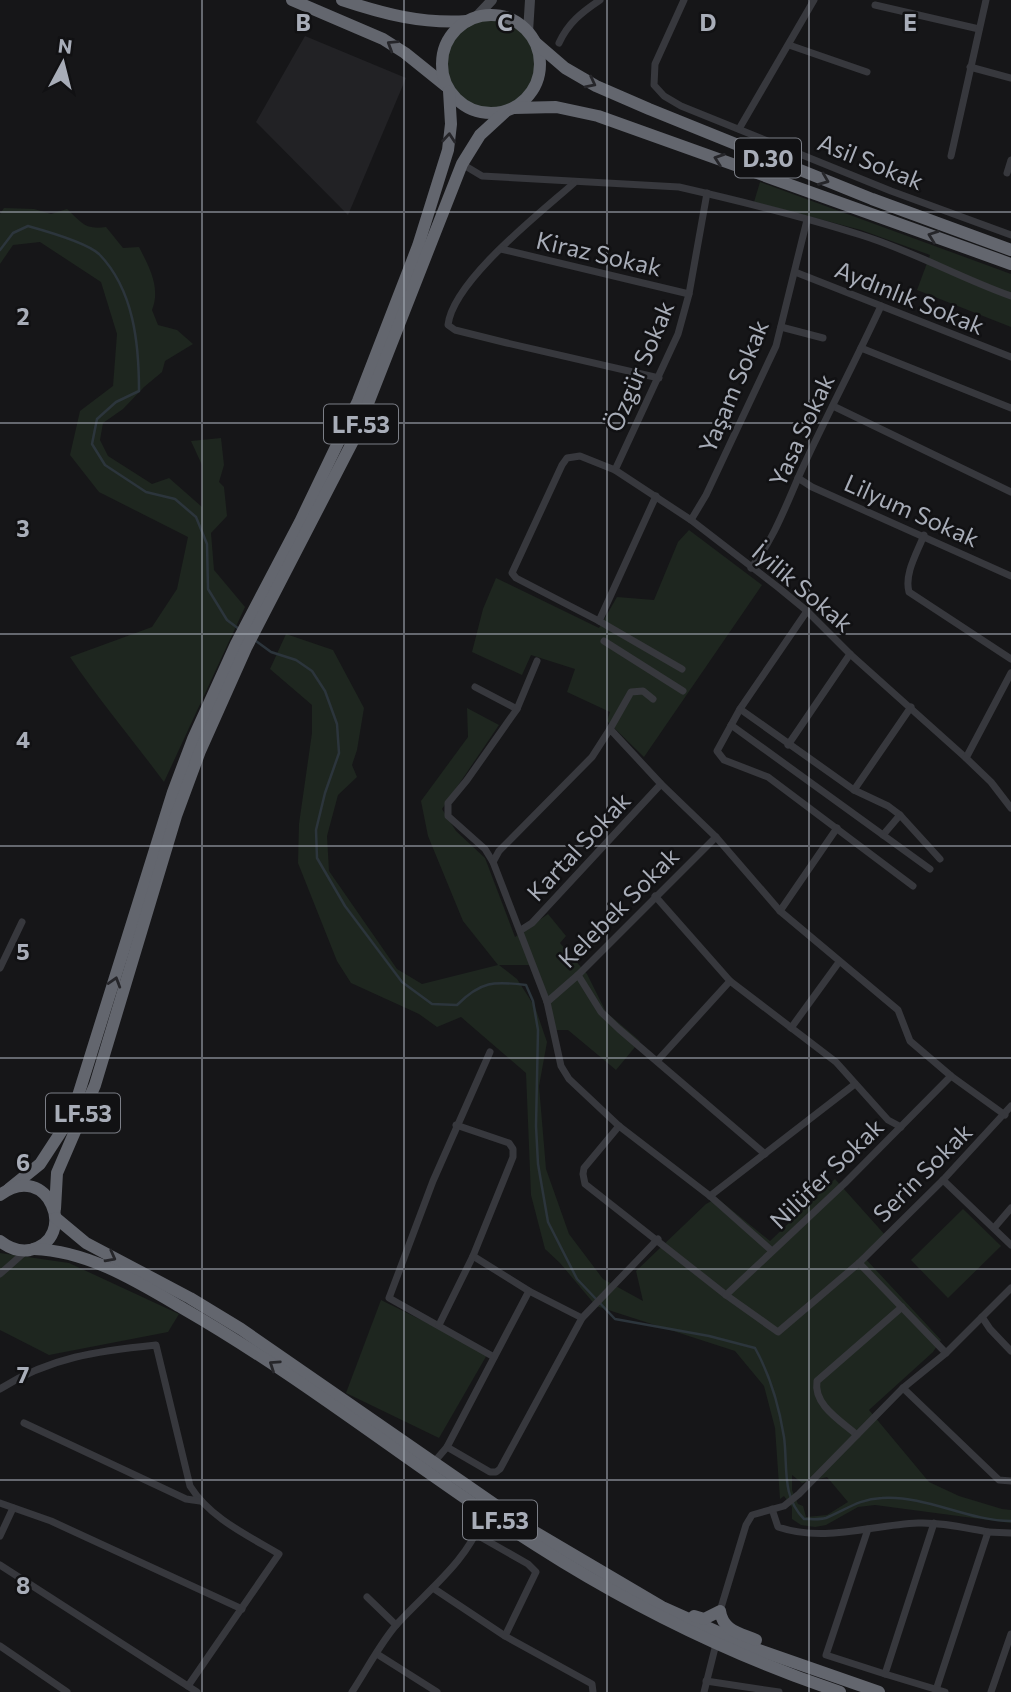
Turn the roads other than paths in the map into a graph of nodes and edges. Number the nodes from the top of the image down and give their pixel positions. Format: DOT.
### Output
graph roads {
  1 [pos="292,0"];
  2 [pos="342,0"];
  3 [pos="492,0"];
  4 [pos="530,0"];
  5 [pos="600,0"];
  6 [pos="684,0"];
  7 [pos="814,0"];
  8 [pos="986,0"];
  9 [pos="875,5"];
  10 [pos="471,19"];
  11 [pos="979,29"];
  12 [pos="528,32"];
  13 [pos="536,43"];
  14 [pos="559,43"];
  15 [pos="789,45"];
  16 [pos="970,67"];
  17 [pos="867,72"];
  18 [pos="1011,78"];
  19 [pos="448,89"];
  20 [pos="510,110"];
  21 [pos="739,129"];
  22 [pos="951,156"];
  23 [pos="1011,160"];
  24 [pos="463,164"];
  25 [pos="1007,173"];
  26 [pos="574,183"];
  27 [pos="707,193"];
  28 [pos="807,220"];
  29 [pos="1011,235"];
  30 [pos="501,249"];
  31 [pos="1011,250"];
  32 [pos="1011,264"];
  33 [pos="795,272"];
  34 [pos="689,294"];
  35 [pos="1011,296"];
  36 [pos="881,306"];
  37 [pos="781,327"];
  38 [pos="823,338"];
  39 [pos="861,348"];
  40 [pos="1011,358"];
  41 [pos="659,378"];
  42 [pos="833,406"];
  43 [pos="1011,408"];
  44 [pos="615,470"];
  45 [pos="798,478"];
  46 [pos="1011,492"];
  47 [pos="656,496"];
  48 [pos="691,520"];
  49 [pos="923,535"];
  50 [pos="751,568"];
  51 [pos="1011,576"];
  52 [pos="807,611"];
  53 [pos="599,621"];
  54 [pos="253,622"];
  55 [pos="604,641"];
  56 [pos="241,646"];
  57 [pos="850,653"];
  58 [pos="1011,659"];
  59 [pos="537,661"];
  60 [pos="682,668"];
  61 [pos="1011,673"];
  62 [pos="475,687"];
  63 [pos="683,691"];
  64 [pos="653,699"];
  65 [pos="911,707"];
  66 [pos="517,709"];
  67 [pos="740,709"];
  68 [pos="731,725"];
  69 [pos="610,729"];
  70 [pos="788,745"];
  71 [pos="966,758"];
  72 [pos="661,784"];
  73 [pos="854,790"];
  74 [pos="1011,808"];
  75 [pos="900,815"];
  76 [pos="837,828"];
  77 [pos="883,835"];
  78 [pos="716,837"];
  79 [pos="940,859"];
  80 [pos="493,862"];
  81 [pos="930,869"];
  82 [pos="913,886"];
  83 [pos="655,896"];
  84 [pos="780,911"];
  85 [pos="22,922"];
  86 [pos="521,930"];
  87 [pos="839,962"];
  88 [pos="0,968"];
  89 [pos="578,975"];
  90 [pos="730,981"];
  91 [pos="547,1002"];
  92 [pos="791,1028"];
  93 [pos="490,1052"];
  94 [pos="657,1060"];
  95 [pos="951,1076"];
  96 [pos="855,1084"];
  97 [pos="1011,1107"];
  98 [pos="1005,1115"];
  99 [pos="456,1125"];
  100 [pos="619,1126"];
  101 [pos="901,1127"];
  102 [pos="765,1154"];
  103 [pos="943,1180"];
  104 [pos="5,1192"];
  105 [pos="710,1196"];
  106 [pos="1011,1208"];
  107 [pos="55,1214"];
  108 [pos="994,1228"];
  109 [pos="657,1239"];
  110 [pos="0,1241"];
  111 [pos="1011,1245"];
  112 [pos="30,1250"];
  113 [pos="772,1251"];
  114 [pos="473,1256"];
  115 [pos="859,1263"];
  116 [pos="0,1274"];
  117 [pos="1011,1289"];
  118 [pos="529,1291"];
  119 [pos="726,1295"];
  120 [pos="902,1307"];
  121 [pos="584,1316"];
  122 [pos="982,1317"];
  123 [pos="439,1325"];
  124 [pos="1011,1352"];
  125 [pos="946,1353"];
  126 [pos="495,1357"];
  127 [pos="903,1388"];
  128 [pos="0,1389"];
  129 [pos="24,1423"];
  130 [pos="858,1435"];
  131 [pos="447,1447"];
  132 [pos="435,1461"];
  133 [pos="1011,1480"];
  134 [pos="200,1501"];
  135 [pos="0,1503"];
  136 [pos="13,1508"];
  137 [pos="772,1509"];
  138 [pos="485,1510"];
  139 [pos="934,1523"];
  140 [pos="868,1529"];
  141 [pos="533,1531"];
  142 [pos="988,1532"];
  143 [pos="1011,1533"];
  144 [pos="477,1535"];
  145 [pos="0,1536"];
  146 [pos="0,1565"];
  147 [pos="433,1588"];
  148 [pos="367,1597"];
  149 [pos="242,1609"];
  150 [pos="720,1611"];
  151 [pos="396,1625"];
  152 [pos="1011,1634"];
  153 [pos="505,1636"];
  154 [pos="716,1644"];
  155 [pos="0,1646"];
  156 [pos="377,1654"];
  157 [pos="885,1674"];
  158 [pos="706,1681"];
  159 [pos="188,1686"];
  160 [pos="936,1690"];
  161 [pos="67,1692"];
  162 [pos="197,1692"];
  163 [pos="352,1692"];
  164 [pos="437,1692"];
  165 [pos="593,1692"];
  166 [pos="704,1692"];
  167 [pos="779,1692"];
  168 [pos="840,1692"];
  169 [pos="878,1692"];
  170 [pos="889,1692"];
  171 [pos="945,1692"];
  172 [pos="991,1692"];
  19 -- 1 [label="highway, D.30, one-way"];
  2 -- 10 [label="highway, D.30"];
  3 -- 10 [label="street"];
  4 -- 12 [label="street"];
  5 -- 14 [label="street"];
  6 -- 21 [label="street, Asil Sokak"];
  7 -- 15 [label="street"];
  8 -- 11 [label="street"];
  9 -- 11 [label="street"];
  10 -- 12 [label="highway, D.30"];
  10 -- 19 [label="highway"];
  11 -- 16 [label="street"];
  12 -- 13 [label="highway, D.30"];
  13 -- 20 [label="highway"];
  13 -- 31 [label="highway, D.30, one-way"];
  15 -- 17 [label="street"];
  15 -- 21 [label="street"];
  16 -- 18 [label="street"];
  16 -- 22 [label="street"];
  19 -- 20 [label="highway, D.30"];
  54 -- 19 [label="highway, LF.53, one-way"];
  20 -- 24 [label="highway, LF.53"];
  32 -- 20 [label="highway, D.30, one-way"];
  21 -- 29 [label="street, Asil Sokak"];
  23 -- 25 [label="street"];
  24 -- 26 [label="street"];
  24 -- 54 [label="highway, LF.53"];
  26 -- 27 [label="street"];
  26 -- 30 [label="street"];
  27 -- 28 [label="street"];
  27 -- 34 [label="street, Özgür Sokak"];
  28 -- 33 [label="street, Yaşam Sokak"];
  28 -- 35 [label="street"];
  30 -- 34 [label="street, Kiraz Sokak"];
  30 -- 41 [label="street"];
  33 -- 36 [label="street, Aydınlık Sokak"];
  33 -- 37 [label="street, Yaşam Sokak"];
  34 -- 41 [label="street, Özgür Sokak"];
  36 -- 39 [label="street, Yasa Sokak"];
  36 -- 40 [label="street, Aydınlık Sokak"];
  37 -- 38 [label="street"];
  37 -- 48 [label="street, Yaşam Sokak"];
  39 -- 42 [label="street, Yasa Sokak"];
  39 -- 43 [label="street"];
  41 -- 44 [label="street, Özgür Sokak"];
  42 -- 45 [label="street, Yasa Sokak"];
  42 -- 46 [label="street"];
  44 -- 47 [label="street, İyilik Sokak"];
  44 -- 53 [label="street, İyilik Sokak"];
  45 -- 49 [label="street, Lilyum Sokak"];
  45 -- 50 [label="street, Yasa Sokak"];
  47 -- 48 [label="street, İyilik Sokak"];
  47 -- 53 [label="street"];
  48 -- 50 [label="street, İyilik Sokak"];
  49 -- 51 [label="street, Lilyum Sokak"];
  49 -- 58 [label="street"];
  50 -- 52 [label="street, İyilik Sokak"];
  52 -- 57 [label="street, İyilik Sokak"];
  52 -- 67 [label="street"];
  53 -- 60 [label="street"];
  54 -- 56 [label="highway, LF.53"];
  55 -- 63 [label="street"];
  104 -- 56 [label="highway, LF.53, one-way"];
  56 -- 107 [label="highway, LF.53"];
  57 -- 65 [label="street, İyilik Sokak"];
  57 -- 70 [label="street"];
  59 -- 66 [label="street"];
  61 -- 71 [label="street"];
  62 -- 66 [label="street"];
  64 -- 69 [label="street"];
  65 -- 71 [label="street, İyilik Sokak"];
  65 -- 73 [label="street"];
  66 -- 80 [label="street"];
  67 -- 68 [label="street"];
  67 -- 70 [label="street"];
  68 -- 76 [label="street"];
  68 -- 77 [label="street"];
  69 -- 72 [label="street"];
  69 -- 80 [label="street"];
  70 -- 73 [label="street"];
  71 -- 74 [label="street, İyilik Sokak"];
  72 -- 78 [label="street"];
  72 -- 86 [label="street, Kartal Sokak"];
  73 -- 75 [label="street"];
  75 -- 77 [label="street"];
  75 -- 79 [label="street"];
  76 -- 82 [label="street"];
  76 -- 84 [label="street"];
  77 -- 81 [label="street"];
  78 -- 83 [label="street, Kelebek Sokak"];
  78 -- 84 [label="street"];
  80 -- 86 [label="street"];
  83 -- 89 [label="street, Kelebek Sokak"];
  83 -- 90 [label="street"];
  84 -- 87 [label="street"];
  85 -- 88 [label="street"];
  86 -- 91 [label="street"];
  87 -- 92 [label="street"];
  87 -- 95 [label="street"];
  89 -- 91 [label="street, Kelebek Sokak"];
  89 -- 94 [label="street"];
  90 -- 92 [label="street"];
  90 -- 94 [label="street"];
  91 -- 100 [label="street"];
  92 -- 96 [label="street"];
  93 -- 99 [label="street"];
  94 -- 102 [label="street"];
  95 -- 98 [label="street"];
  95 -- 101 [label="street, Nilüfer Sokak"];
  96 -- 101 [label="street"];
  96 -- 102 [label="street"];
  97 -- 98 [label="street, Serin Sokak"];
  98 -- 103 [label="street, Serin Sokak"];
  99 -- 114 [label="street"];
  99 -- 123 [label="street"];
  100 -- 105 [label="street"];
  100 -- 109 [label="street"];
  101 -- 113 [label="street, Nilüfer Sokak"];
  102 -- 105 [label="street"];
  103 -- 108 [label="street"];
  103 -- 115 [label="street, Serin Sokak"];
  104 -- 107 [label="highway, LF.53"];
  105 -- 113 [label="street"];
  106 -- 108 [label="street"];
  107 -- 112 [label="highway, LF.53"];
  107 -- 132 [label="highway, LF.53, one-way"];
  108 -- 111 [label="street"];
  109 -- 119 [label="street"];
  109 -- 121 [label="street"];
  110 -- 112 [label="highway, LF.53"];
  112 -- 116 [label="street"];
  138 -- 112 [label="highway, LF.53, one-way"];
  113 -- 119 [label="street, Nilüfer Sokak"];
  114 -- 118 [label="street"];
  114 -- 123 [label="street"];
  115 -- 119 [label="street, Serin Sokak"];
  115 -- 120 [label="street"];
  117 -- 122 [label="street"];
  118 -- 121 [label="street"];
  118 -- 126 [label="street"];
  120 -- 125 [label="street"];
  120 -- 130 [label="street"];
  121 -- 131 [label="street"];
  122 -- 124 [label="street"];
  122 -- 125 [label="street"];
  123 -- 126 [label="street"];
  125 -- 127 [label="street"];
  126 -- 131 [label="street"];
  127 -- 130 [label="street"];
  127 -- 133 [label="street"];
  128 -- 134 [label="street"];
  129 -- 134 [label="street"];
  130 -- 137 [label="street"];
  131 -- 132 [label="street"];
  132 -- 141 [label="highway, LF.53"];
  134 -- 149 [label="street"];
  135 -- 136 [label="street"];
  136 -- 145 [label="street"];
  136 -- 149 [label="street"];
  137 -- 140 [label="street"];
  137 -- 150 [label="street"];
  138 -- 144 [label="street"];
  138 -- 154 [label="highway, LF.53"];
  139 -- 140 [label="street"];
  139 -- 142 [label="street"];
  139 -- 157 [label="street"];
  140 -- 157 [label="street"];
  141 -- 150 [label="highway"];
  141 -- 169 [label="highway, LF.53"];
  142 -- 143 [label="street"];
  142 -- 160 [label="street"];
  144 -- 147 [label="street"];
  144 -- 153 [label="street"];
  146 -- 159 [label="street"];
  147 -- 151 [label="street"];
  147 -- 153 [label="street"];
  148 -- 151 [label="street"];
  149 -- 159 [label="street"];
  150 -- 170 [label="highway"];
  151 -- 156 [label="street"];
  152 -- 172 [label="street"];
  153 -- 165 [label="street"];
  154 -- 158 [label="street"];
  154 -- 168 [label="highway, LF.53"];
  155 -- 161 [label="street"];
  156 -- 163 [label="street"];
  156 -- 164 [label="street"];
  157 -- 160 [label="street"];
  158 -- 166 [label="street"];
  158 -- 167 [label="street"];
  159 -- 162 [label="street"];
  160 -- 171 [label="street"];
}
